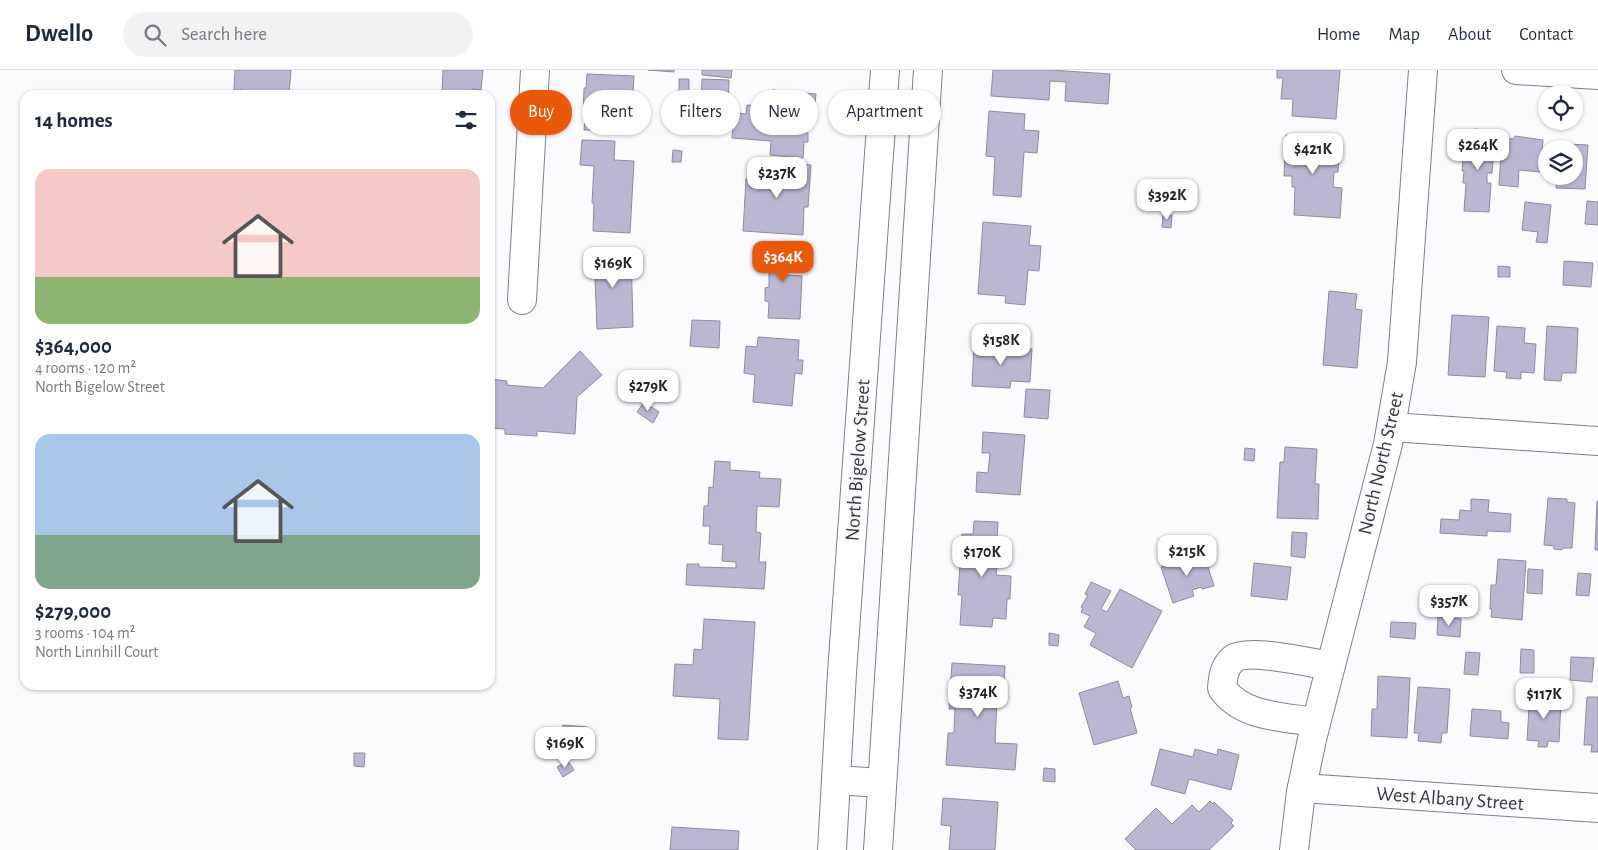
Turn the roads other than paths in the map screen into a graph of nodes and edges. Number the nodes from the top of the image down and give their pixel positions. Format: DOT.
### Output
graph roads {
  1 [pos="535,70"];
  2 [pos="928,70"];
  3 [pos="1423,70"];
  4 [pos="1516,70"];
  5 [pos="1598,75"];
  6 [pos="884,82"];
  7 [pos="906,90"];
  8 [pos="927,90"];
  9 [pos="924,135"];
  10 [pos="522,300"];
  11 [pos="1392,427"];
  12 [pos="1598,441"];
  13 [pos="1330,666"];
  14 [pos="1316,722"];
  15 [pos="836,780"];
  16 [pos="882,783"];
  17 [pos="1302,788"];
  18 [pos="1598,808"];
  19 [pos="832,850"];
  20 [pos="878,850"];
  21 [pos="1294,850"];
  1 -- 10 [label="street"];
  2 -- 8 [label="street"];
  3 -- 11 [label="street, North North Street"];
  4 -- 5 [label="street"];
  6 -- 7 [label="street"];
  6 -- 15 [label="street, North Bigelow Street"];
  9 -- 16 [label="street"];
  11 -- 12 [label="street"];
  11 -- 13 [label="street, North North Street"];
  13 -- 14 [label="street, North North Street"];
  13 -- 14 [label="street"];
  14 -- 17 [label="street, North North Street"];
  15 -- 16 [label="street"];
  15 -- 19 [label="street, North Bigelow Street"];
  16 -- 20 [label="street"];
  17 -- 18 [label="street, West Albany Street"];
  17 -- 21 [label="street, North North Street"];
}
